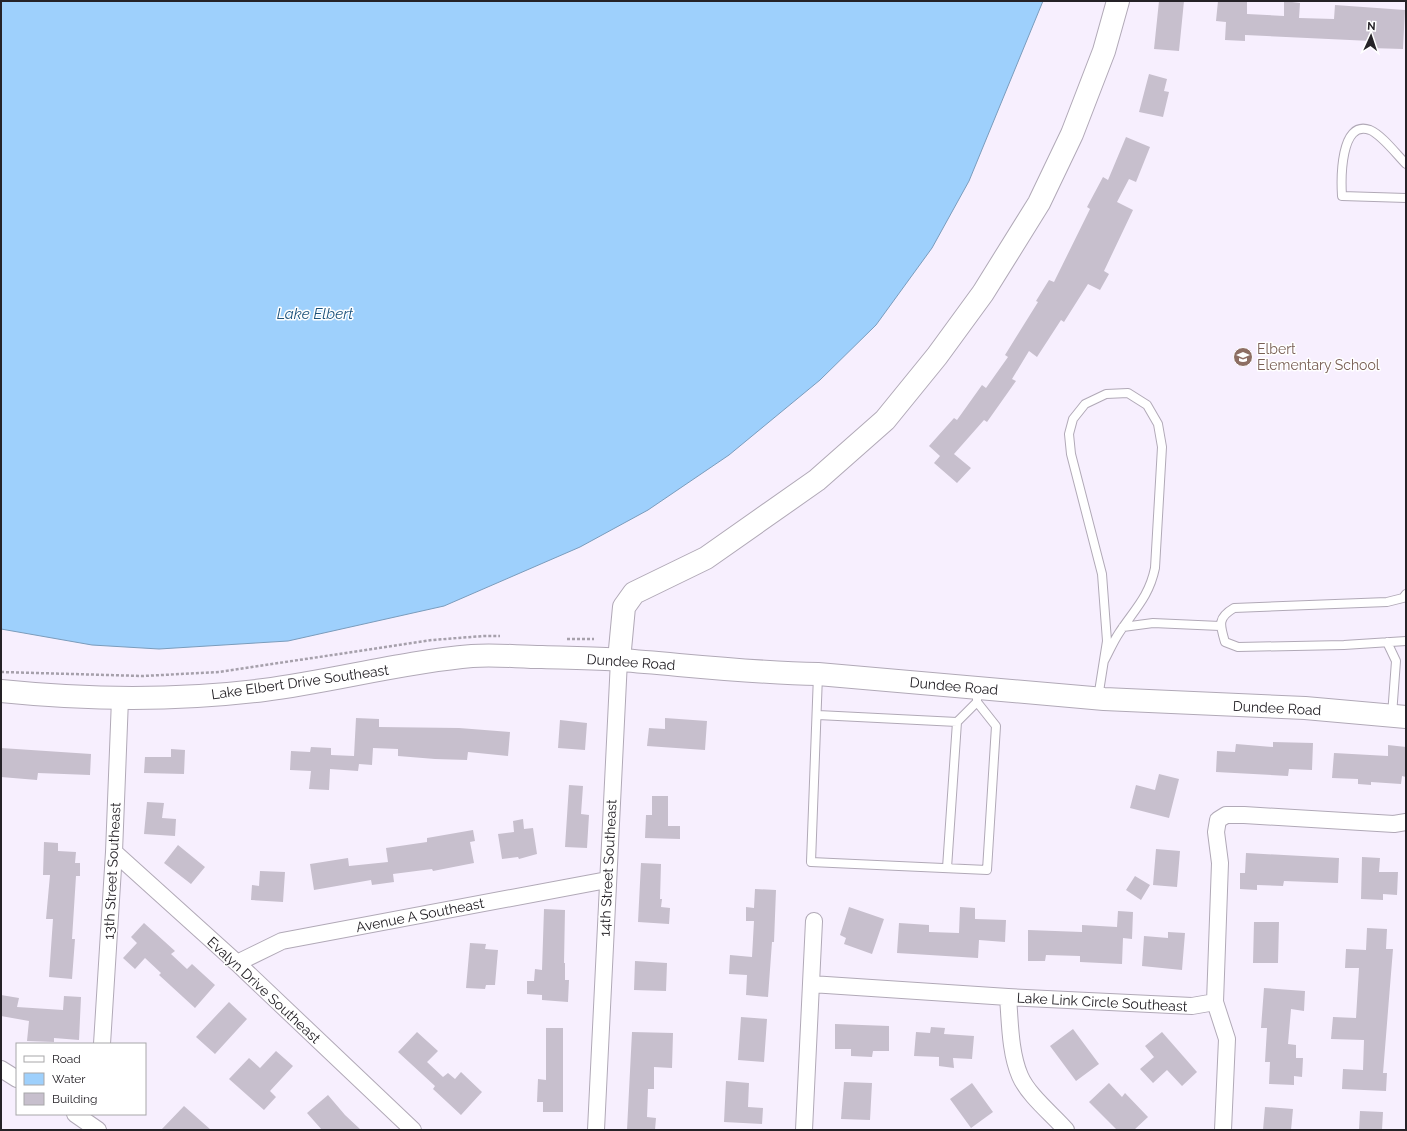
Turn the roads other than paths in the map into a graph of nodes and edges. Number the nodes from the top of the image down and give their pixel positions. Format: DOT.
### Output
graph roads {
  1 [pos="1118,1"];
  2 [pos="1406,164"];
  3 [pos="1406,198"];
  4 [pos="1406,594"];
  5 [pos="1124,626"];
  6 [pos="1220,626"];
  7 [pos="1406,641"];
  8 [pos="1387,642"];
  9 [pos="504,647"];
  10 [pos="619,660"];
  11 [pos="1104,661"];
  12 [pos="818,674"];
  13 [pos="1,691"];
  14 [pos="977,695"];
  15 [pos="1098,698"];
  16 [pos="120,699"];
  17 [pos="818,715"];
  18 [pos="1399,717"];
  19 [pos="957,722"];
  20 [pos="1406,822"];
  21 [pos="114,852"];
  22 [pos="947,868"];
  23 [pos="608,880"];
  24 [pos="814,921"];
  25 [pos="237,963"];
  26 [pos="811,984"];
  27 [pos="1008,997"];
  28 [pos="1215,1002"];
  29 [pos="102,1043"];
  30 [pos="1,1069"];
  31 [pos="16,1078"];
  32 [pos="76,1115"];
  33 [pos="96,1123"];
  34 [pos="413,1130"];
  35 [pos="596,1130"];
  36 [pos="804,1130"];
  37 [pos="1066,1130"];
  38 [pos="1222,1130"];
  1 -- 10 [label="main road, 14th Street Southeast"];
  2 -- 3 [label="lane"];
  4 -- 6 [label="lane"];
  5 -- 6 [label="lane"];
  5 -- 11 [label="lane"];
  5 -- 11 [label="lane"];
  6 -- 8 [label="lane"];
  7 -- 8 [label="lane"];
  8 -- 18 [label="lane"];
  9 -- 10 [label="main road, Dundee Road"];
  9 -- 16 [label="main road, Lake Elbert Drive Southeast"];
  10 -- 12 [label="main road, Dundee Road"];
  10 -- 23 [label="street, 14th Street Southeast"];
  11 -- 15 [label="lane"];
  12 -- 14 [label="main road, Dundee Road"];
  12 -- 17 [label="lane"];
  13 -- 16 [label="main road, Lake Elbert Drive Southeast"];
  14 -- 15 [label="main road, Dundee Road"];
  14 -- 19 [label="lane"];
  14 -- 22 [label="lane"];
  15 -- 18 [label="main road, Dundee Road"];
  16 -- 21 [label="street, 13th Street Southeast"];
  17 -- 19 [label="lane"];
  17 -- 22 [label="lane"];
  19 -- 22 [label="lane"];
  20 -- 28 [label="street"];
  21 -- 25 [label="street, Evalyn Drive Southeast"];
  21 -- 29 [label="street, 13th Street Southeast"];
  23 -- 25 [label="street, Avenue A Southeast"];
  23 -- 35 [label="street, 14th Street Southeast"];
  24 -- 26 [label="street"];
  25 -- 34 [label="street, Evalyn Drive Southeast"];
  26 -- 27 [label="street, Lake Link Circle Southeast"];
  26 -- 36 [label="street"];
  27 -- 28 [label="street, Lake Link Circle Southeast"];
  27 -- 37 [label="street"];
  28 -- 38 [label="street"];
  30 -- 31 [label="street"];
  32 -- 33 [label="street"];
}
